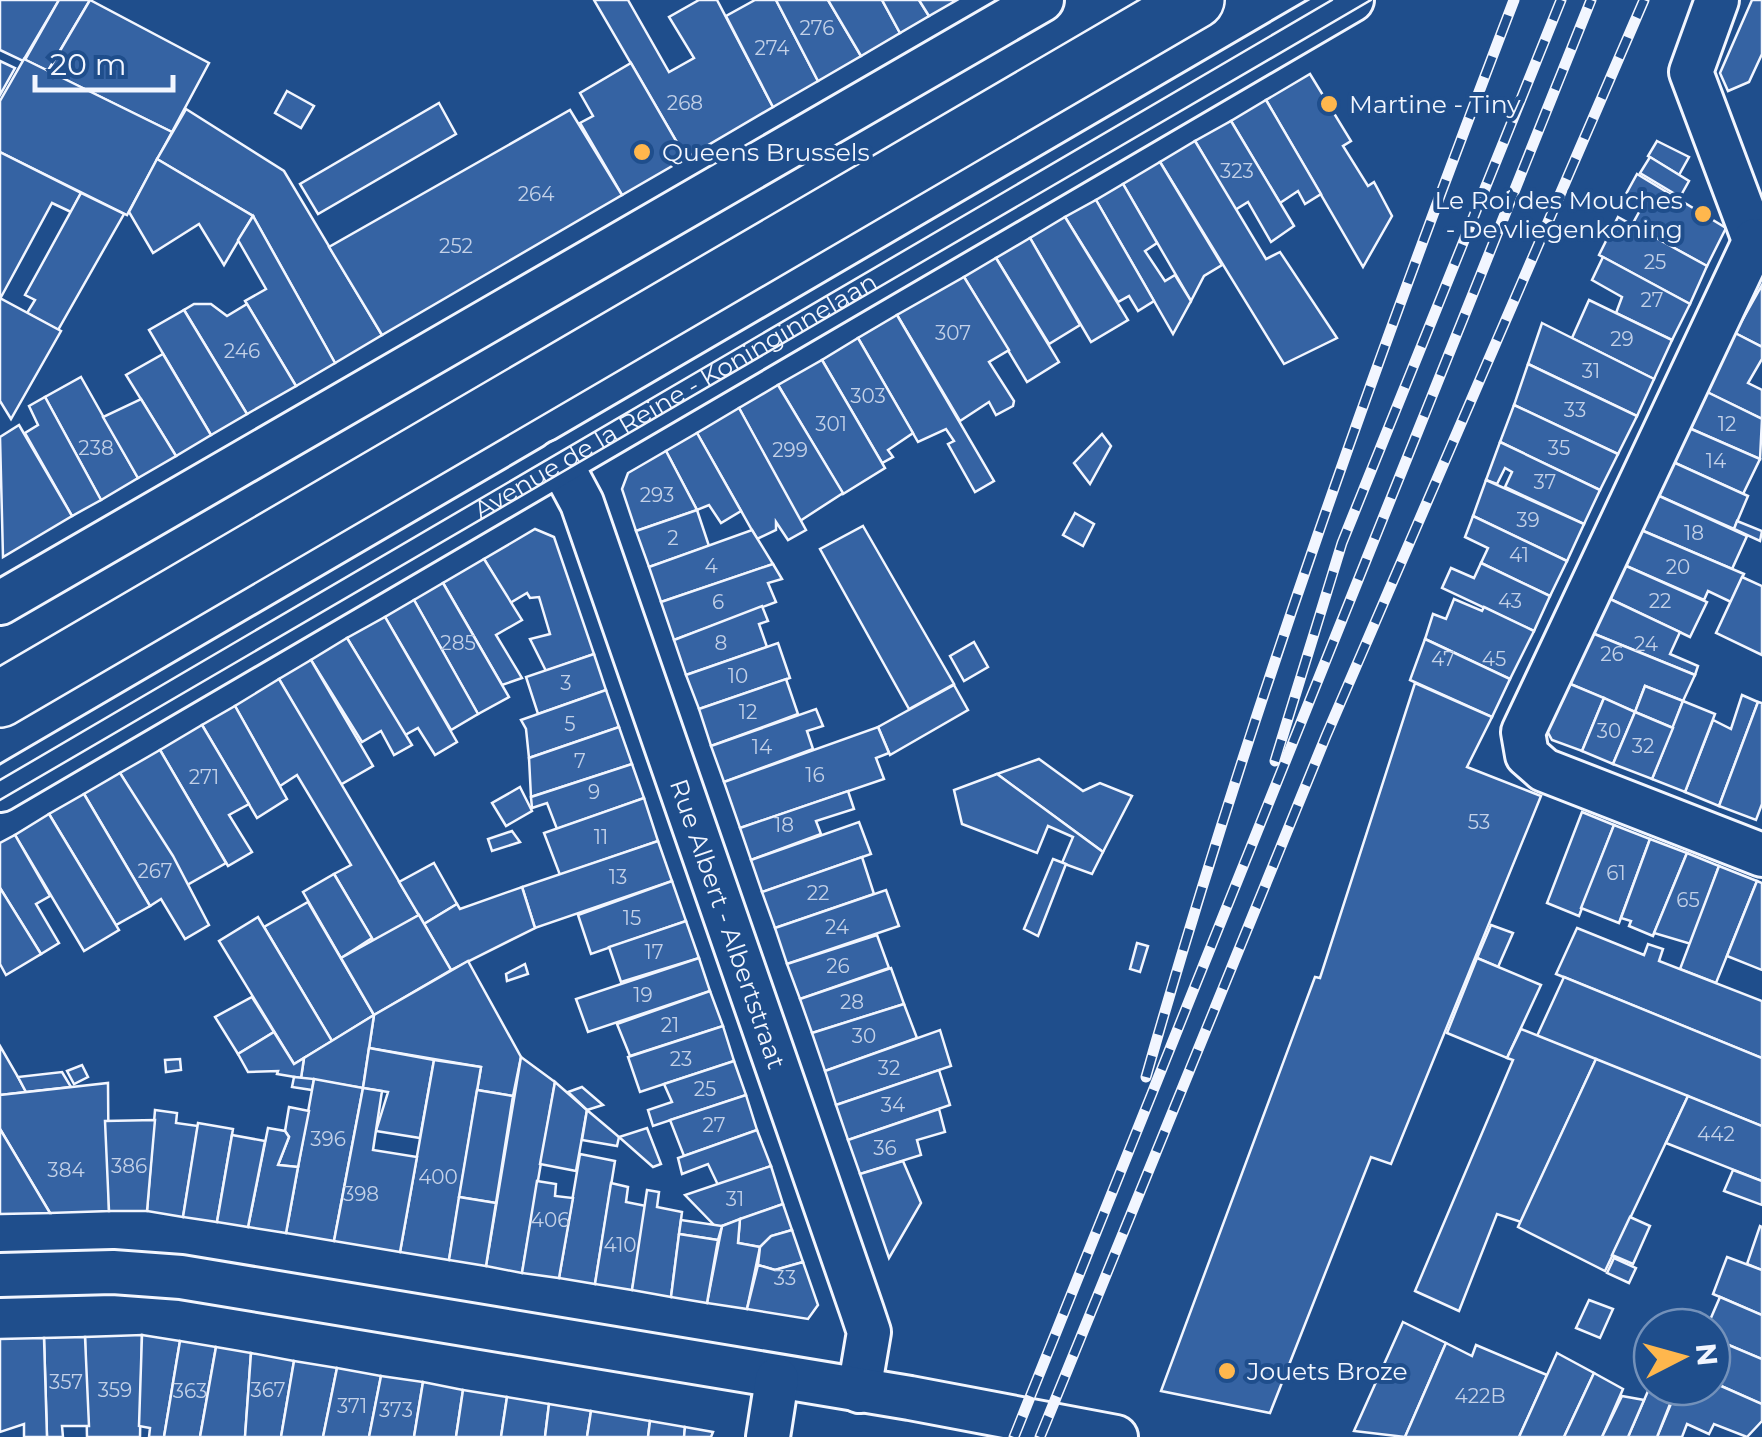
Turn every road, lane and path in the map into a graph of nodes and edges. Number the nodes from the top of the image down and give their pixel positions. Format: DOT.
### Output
graph roads {
  1 [pos="1042,0"];
  2 [pos="1196,0"];
  3 [pos="1352,0"];
  4 [pos="1717,0"];
  5 [pos="1758,244"];
  6 [pos="560,462"];
  7 [pos="0,603"];
  8 [pos="0,699"];
  9 [pos="0,790"];
  10 [pos="1762,855"];
  11 [pos="0,1275"];
  12 [pos="778,1379"];
  13 [pos="859,1391"];
  14 [pos="768,1437"];
  15 [pos="1116,1437"];
  1 -- 7 [label="street"];
  2 -- 8 [label="main road"];
  3 -- 6 [label="street, Avenue de la Reine - Koninginnelaan"];
  4 -- 5 [label="street"];
  5 -- 10 [label="street"];
  6 -- 9 [label="street, Avenue de la Reine - Koninginnelaan"];
  6 -- 13 [label="street, Rue Albert - Albertstraat"];
  11 -- 12 [label="street"];
  12 -- 13 [label="street"];
  12 -- 14 [label="street"];
  13 -- 15 [label="street"];
}
